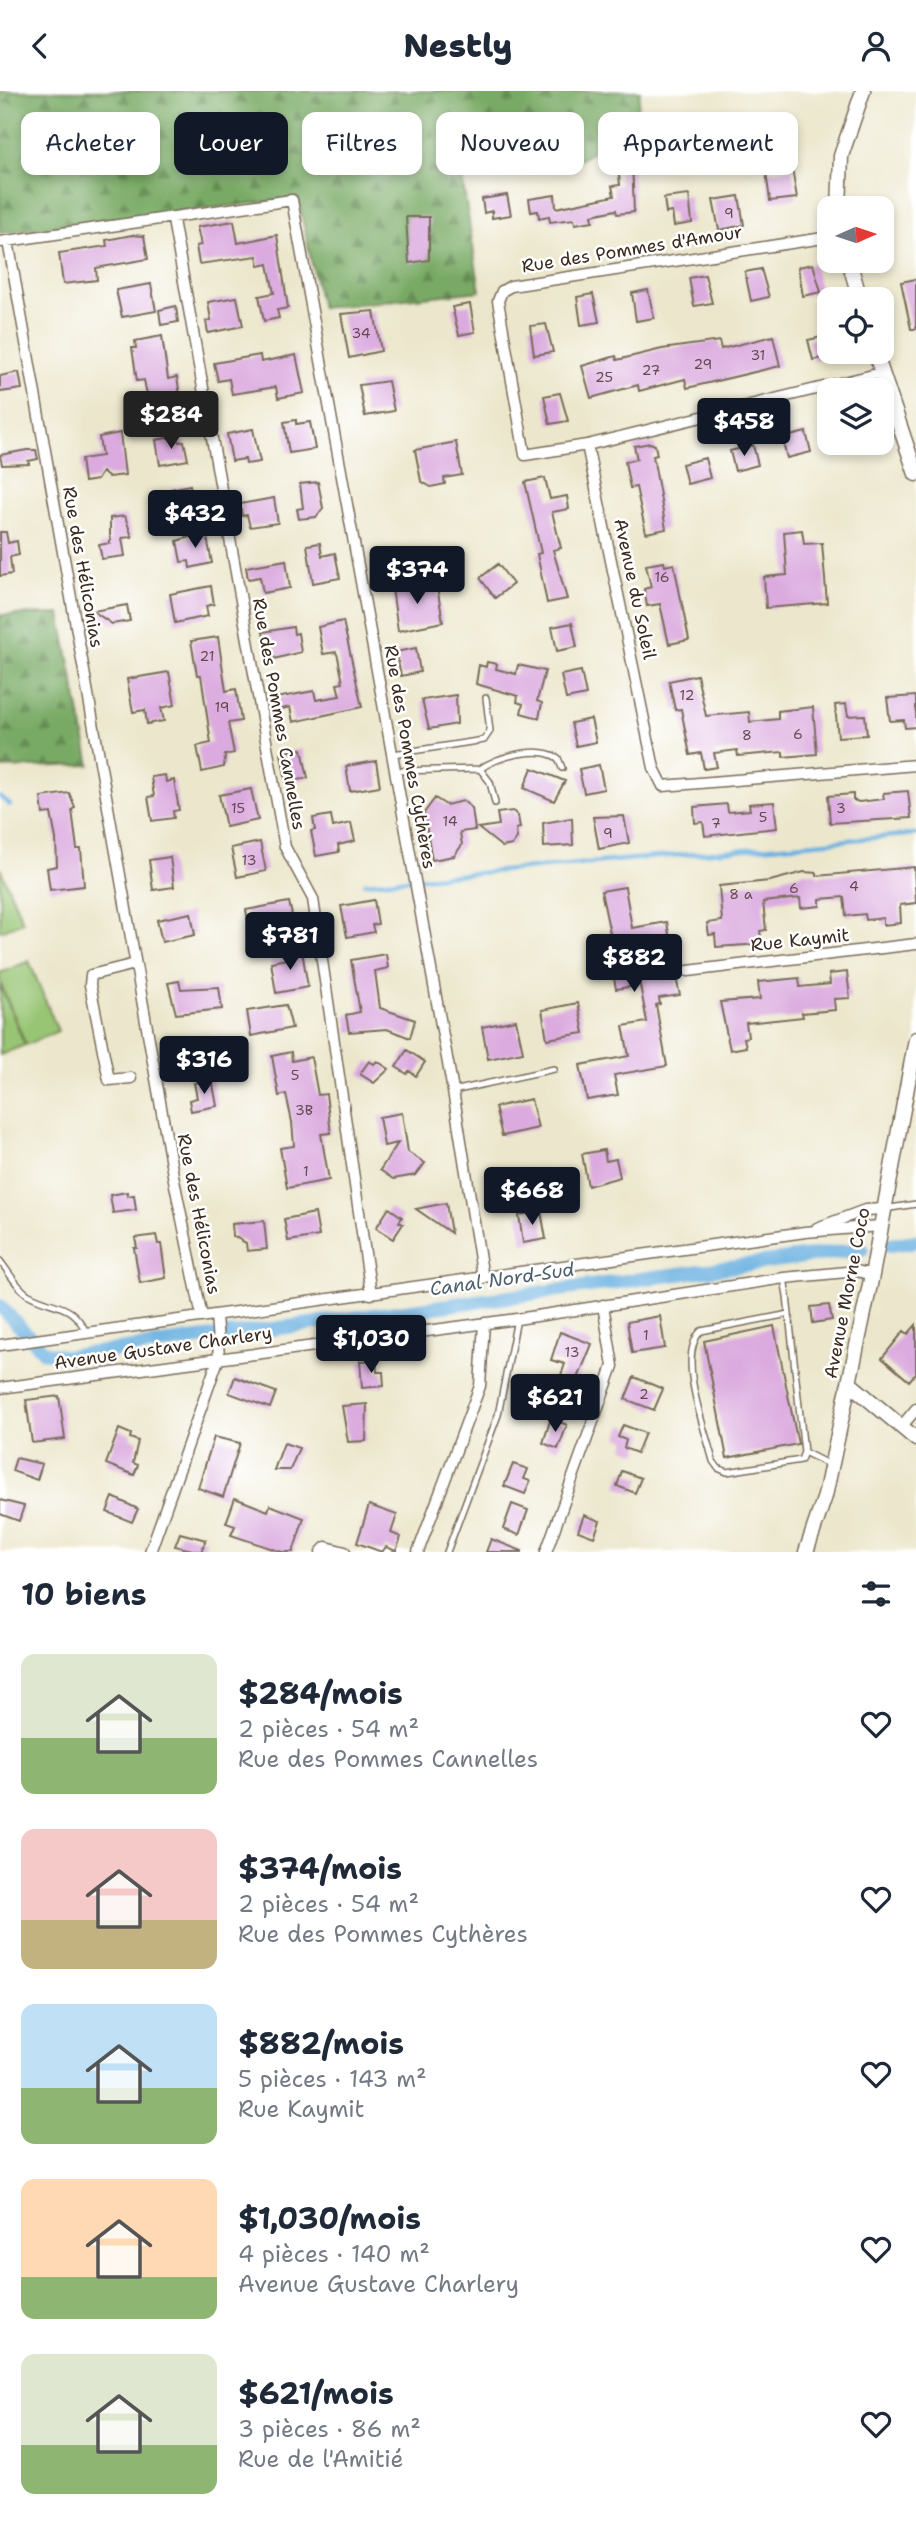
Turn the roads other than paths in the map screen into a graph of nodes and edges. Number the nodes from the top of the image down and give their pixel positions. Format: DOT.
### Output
graph roads {
  1 [pos="863,91"];
  2 [pos="839,196"];
  3 [pos="173,219"];
  4 [pos="817,239"];
  5 [pos="4,241"];
  6 [pos="878,364"];
  7 [pos="881,373"];
  8 [pos="587,445"];
  9 [pos="916,474"];
  10 [pos="486,698"];
  11 [pos="393,754"];
  12 [pos="916,765"];
  13 [pos="562,768"];
  14 [pos="480,769"];
  15 [pos="396,771"];
  16 [pos="495,803"];
  17 [pos="916,944"];
  18 [pos="135,964"];
  19 [pos="688,971"];
  20 [pos="916,1039"];
  21 [pos="554,1069"];
  22 [pos="131,1078"];
  23 [pos="453,1091"];
  24 [pos="916,1204"];
  25 [pos="884,1209"];
  26 [pos="880,1226"];
  27 [pos="805,1232"];
  28 [pos="0,1261"];
  29 [pos="872,1275"];
  30 [pos="784,1277"];
  31 [pos="483,1278"];
  32 [pos="371,1294"];
  33 [pos="603,1305"];
  34 [pos="789,1314"];
  35 [pos="202,1317"];
  36 [pos="216,1318"];
  37 [pos="517,1319"];
  38 [pos="484,1323"];
  39 [pos="87,1334"];
  40 [pos="0,1346"];
  41 [pos="219,1354"];
  42 [pos="848,1386"];
  43 [pos="0,1388"];
  44 [pos="916,1409"];
  45 [pos="901,1427"];
  46 [pos="916,1439"];
  47 [pos="804,1452"];
  48 [pos="832,1466"];
  49 [pos="150,1552"];
  50 [pos="321,1552"];
  51 [pos="345,1552"];
  52 [pos="418,1552"];
  53 [pos="447,1552"];
  54 [pos="546,1552"];
  55 [pos="806,1552"];
  1 -- 2 [label="street"];
  3 -- 5 [label="street"];
  3 -- 11 [label="street, Rue des Pommes Cythères"];
  3 -- 32 [label="street, Rue des Pommes Cannelles"];
  4 -- 8 [label="street, Rue des Pommes d'Amour"];
  5 -- 18 [label="street, Rue des Héliconias"];
  6 -- 7 [label="street"];
  7 -- 8 [label="street"];
  7 -- 9 [label="street"];
  8 -- 12 [label="street, Avenue du Soleil"];
  10 -- 11 [label="lane"];
  11 -- 15 [label="street, Rue des Pommes Cythères"];
  13 -- 14 [label="lane"];
  14 -- 15 [label="lane"];
  14 -- 16 [label="lane"];
  15 -- 23 [label="street, Rue des Pommes Cythères"];
  17 -- 19 [label="street, Rue Kaymit"];
  18 -- 22 [label="street"];
  18 -- 35 [label="street, Rue des Héliconias"];
  20 -- 25 [label="street, Avenue Morne Coco"];
  21 -- 23 [label="lane"];
  23 -- 31 [label="street, Rue des Pommes Cythères"];
  24 -- 25 [label="lane"];
  25 -- 26 [label="street, Avenue Morne Coco"];
  25 -- 27 [label="street, Avenue Gustave Charlery"];
  26 -- 27 [label="street, Avenue Gustave Charlery"];
  26 -- 29 [label="street, Avenue Morne Coco"];
  27 -- 31 [label="street, Avenue Gustave Charlery"];
  28 -- 39 [label="lane"];
  29 -- 30 [label="street, Avenue Gustave Charlery"];
  29 -- 42 [label="street, Avenue Morne Coco"];
  30 -- 33 [label="street, Avenue Gustave Charlery"];
  30 -- 34 [label="lane"];
  31 -- 32 [label="street, Avenue Gustave Charlery"];
  32 -- 36 [label="street, Avenue Gustave Charlery"];
  33 -- 37 [label="street, Avenue Gustave Charlery"];
  33 -- 54 [label="street"];
  34 -- 47 [label="lane"];
  34 -- 47 [label="lane"];
  35 -- 36 [label="street, Avenue Gustave Charlery"];
  35 -- 39 [label="street, Avenue Gustave Charlery"];
  36 -- 41 [label="street"];
  37 -- 38 [label="street, Avenue Gustave Charlery"];
  37 -- 53 [label="lane"];
  38 -- 41 [label="street, Avenue Gustave Charlery"];
  38 -- 52 [label="street"];
  39 -- 40 [label="street, Avenue Gustave Charlery"];
  41 -- 43 [label="street, Avenue Gustave Charlery"];
  41 -- 49 [label="street"];
  42 -- 45 [label="street"];
  42 -- 48 [label="street, Avenue Morne Coco"];
  44 -- 45 [label="street"];
  45 -- 46 [label="street"];
  47 -- 48 [label="lane"];
  48 -- 55 [label="street, Avenue Morne Coco"];
  50 -- 51 [label="street"];
}
